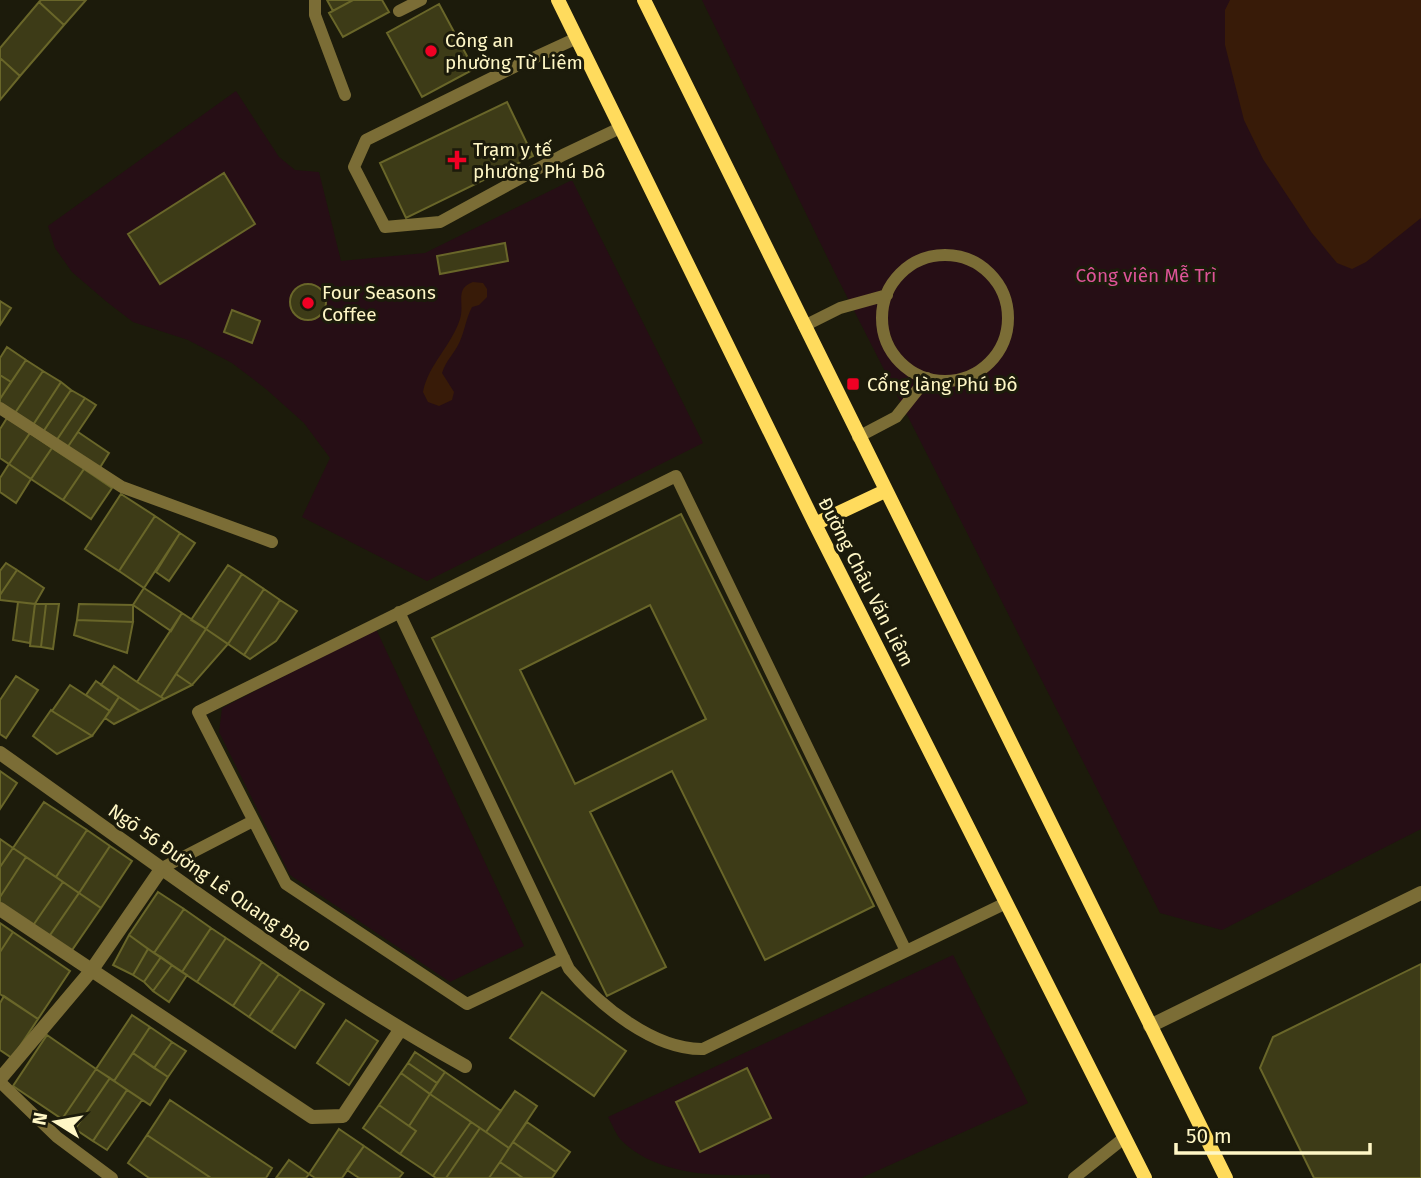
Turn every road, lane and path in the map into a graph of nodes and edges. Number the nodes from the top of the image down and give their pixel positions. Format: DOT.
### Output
graph roads {
  1 [pos="315,0"];
  2 [pos="421,0"];
  3 [pos="558,0"];
  4 [pos="644,0"];
  5 [pos="399,11"];
  6 [pos="577,38"];
  7 [pos="345,95"];
  8 [pos="620,128"];
  9 [pos="887,295"];
  10 [pos="804,326"];
  11 [pos="927,378"];
  12 [pos="0,408"];
  13 [pos="858,437"];
  14 [pos="885,491"];
  15 [pos="815,524"];
  16 [pos="272,542"];
  17 [pos="399,612"];
  18 [pos="0,753"];
  19 [pos="253,821"];
  20 [pos="162,868"];
  21 [pos="1421,893"];
  22 [pos="1006,903"];
  23 [pos="0,909"];
  24 [pos="906,951"];
  25 [pos="564,958"];
  26 [pos="91,971"];
  27 [pos="1150,1026"];
  28 [pos="400,1030"];
  29 [pos="465,1066"];
  30 [pos="0,1081"];
  31 [pos="1124,1138"];
  32 [pos="111,1178"];
  33 [pos="1074,1178"];
  34 [pos="1145,1178"];
  35 [pos="1226,1178"];
  1 -- 7 [label="lane"];
  2 -- 5 [label="lane"];
  3 -- 6 [label="main road, Đường Châu Văn Liêm"];
  4 -- 10 [label="main road"];
  6 -- 8 [label="main road, Đường Châu Văn Liêm"];
  6 -- 8 [label="lane"];
  8 -- 15 [label="main road, Đường Châu Văn Liêm"];
  9 -- 10 [label="lane"];
  9 -- 11 [label="lane"];
  9 -- 11 [label="lane"];
  10 -- 13 [label="main road"];
  11 -- 13 [label="lane"];
  12 -- 16 [label="lane"];
  13 -- 14 [label="main road"];
  14 -- 15 [label="main road"];
  14 -- 27 [label="main road"];
  15 -- 22 [label="main road, Đường Châu Văn Liêm"];
  17 -- 19 [label="lane"];
  17 -- 24 [label="lane"];
  17 -- 25 [label="lane"];
  18 -- 20 [label="street, Ngõ 56 Đường Lê Quang Đạo"];
  19 -- 20 [label="lane"];
  19 -- 25 [label="lane"];
  20 -- 26 [label="street"];
  20 -- 28 [label="street, Ngõ 56 Đường Lê Quang Đạo"];
  21 -- 27 [label="street"];
  22 -- 24 [label="lane"];
  22 -- 31 [label="main road, Đường Châu Văn Liêm"];
  23 -- 26 [label="street"];
  24 -- 25 [label="lane"];
  26 -- 28 [label="street"];
  26 -- 30 [label="street"];
  27 -- 35 [label="main road"];
  28 -- 29 [label="street, Ngõ 56 Đường Lê Quang Đạo"];
  30 -- 32 [label="lane"];
  31 -- 33 [label="lane"];
  31 -- 34 [label="main road, Đường Châu Văn Liêm"];
}
